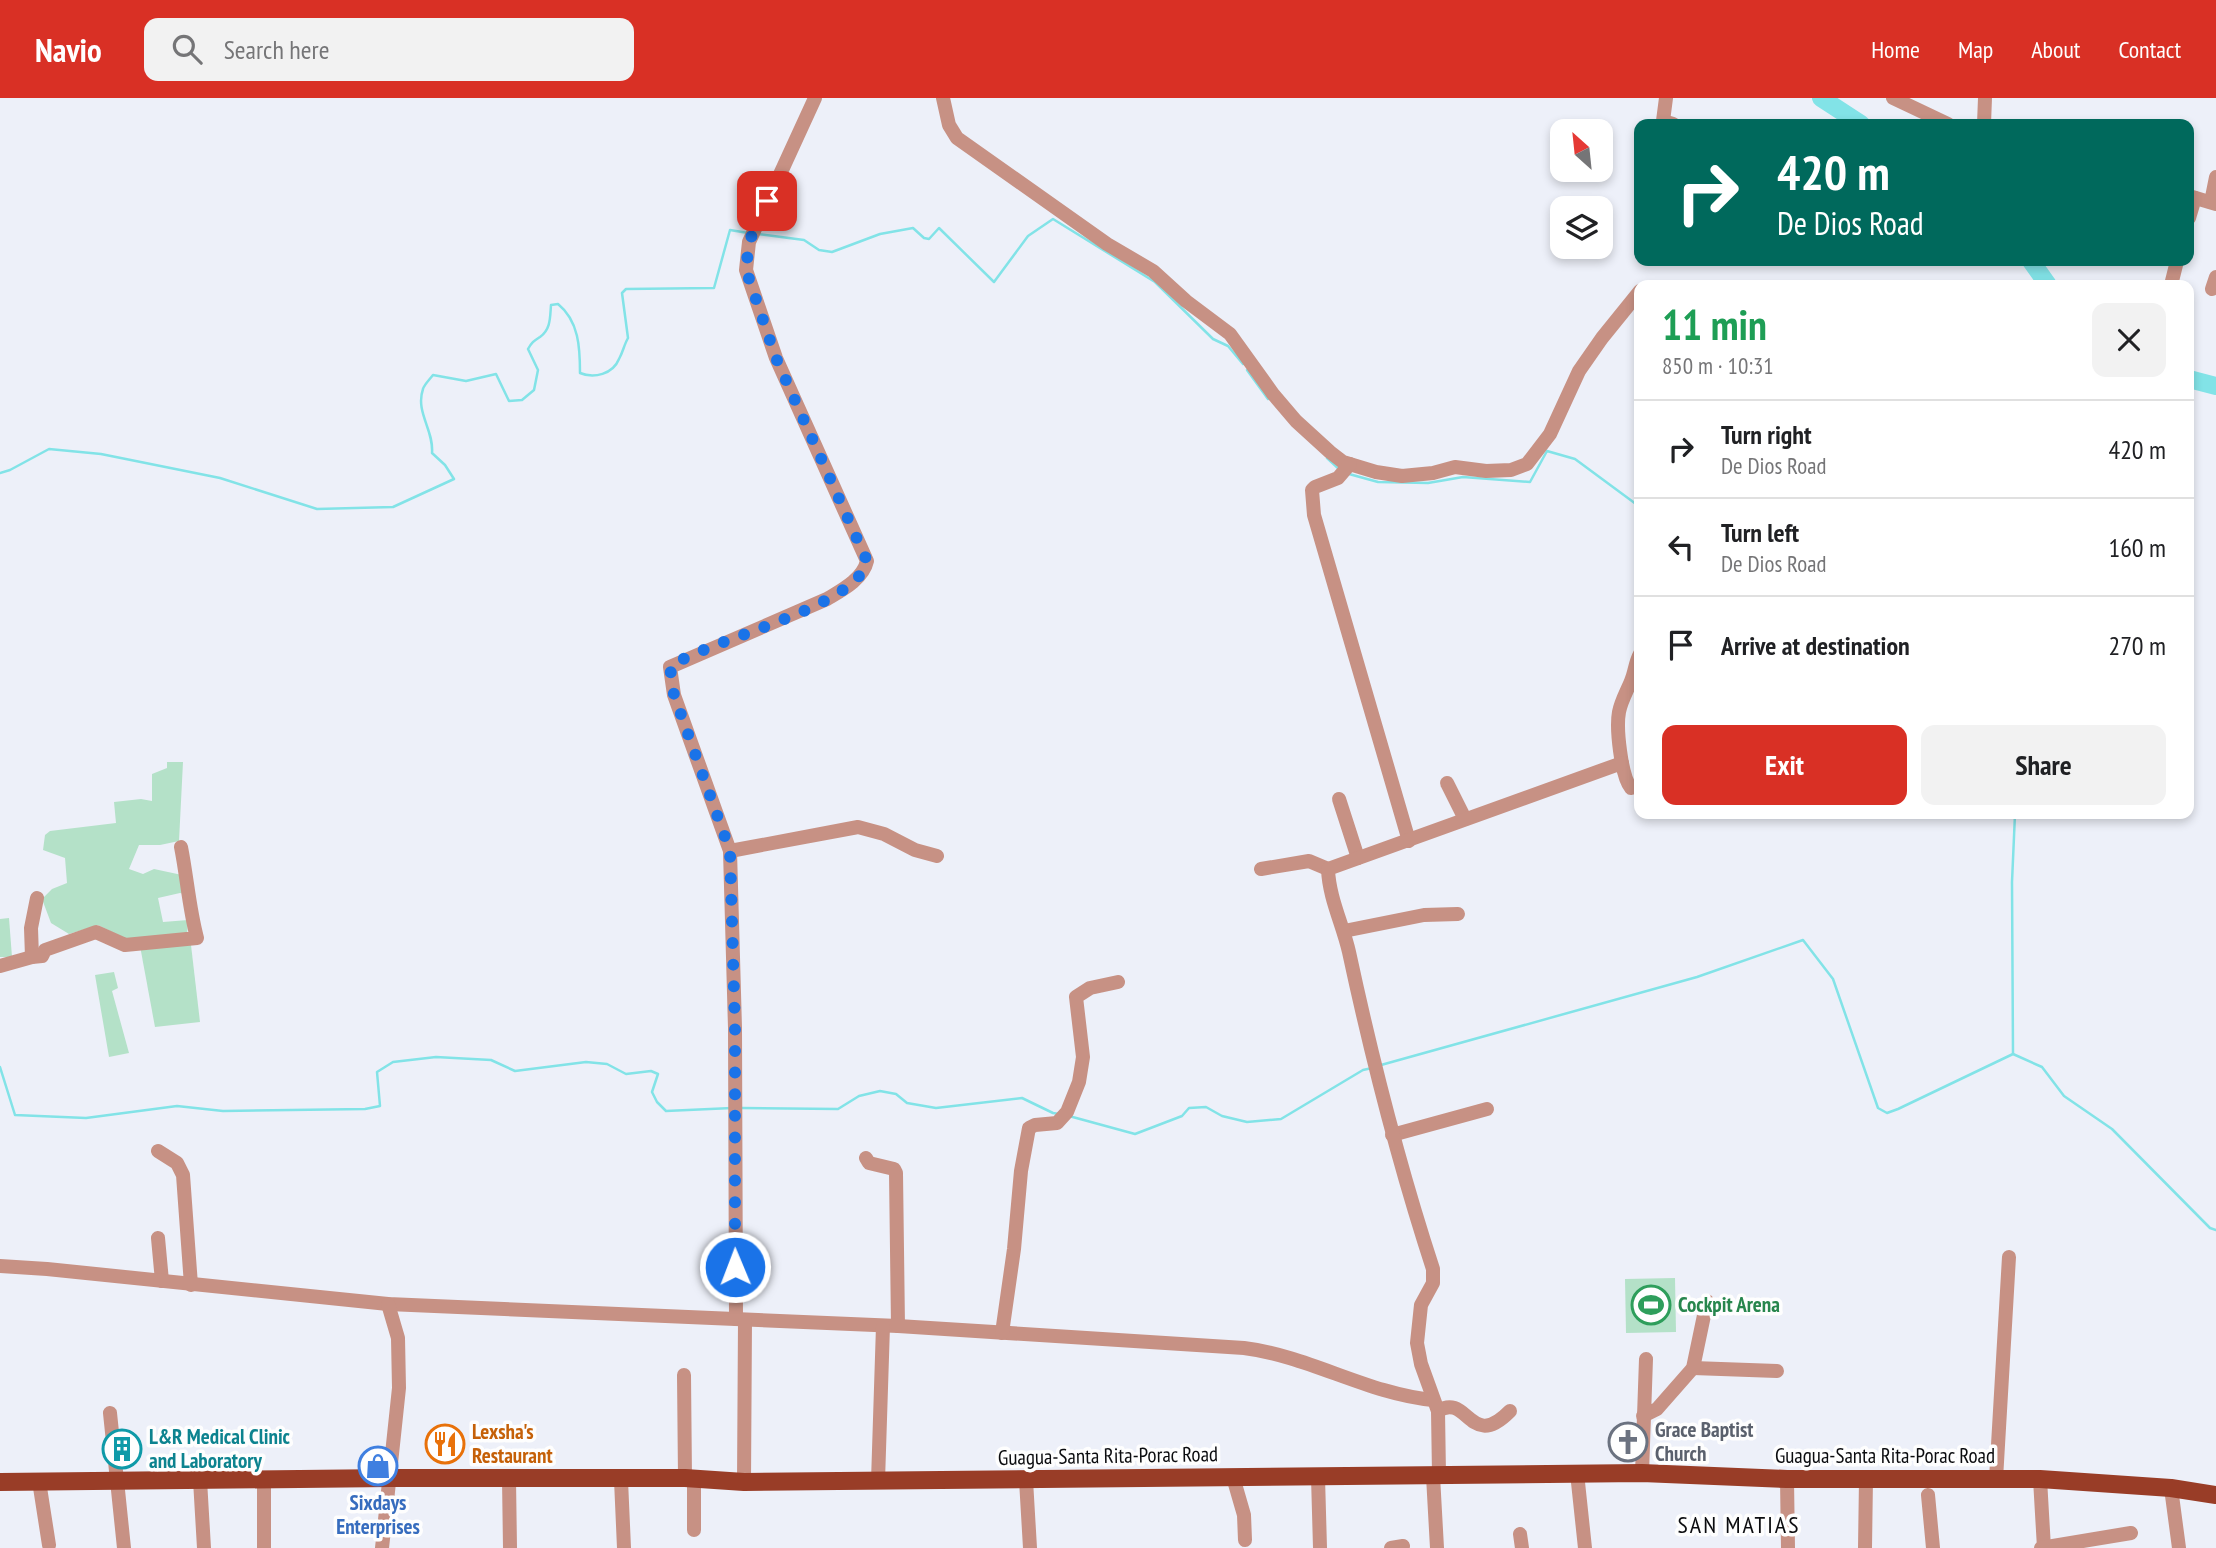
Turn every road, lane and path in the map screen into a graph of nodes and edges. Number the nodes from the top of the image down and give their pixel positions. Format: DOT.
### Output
graph roads {
  1 [pos="815,98"];
  2 [pos="943,98"];
  3 [pos="1666,98"];
  4 [pos="1894,98"];
  5 [pos="1985,98"];
  6 [pos="1663,119"];
  7 [pos="1938,119"];
  8 [pos="1984,119"];
  9 [pos="2216,177"];
  10 [pos="2194,198"];
  11 [pos="2213,203"];
  12 [pos="1634,298"];
  13 [pos="1345,470"];
  14 [pos="1634,670"];
  15 [pos="1622,763"];
  16 [pos="1447,783"];
  17 [pos="1634,788"];
  18 [pos="1339,799"];
  19 [pos="1465,819"];
  20 [pos="1409,841"];
  21 [pos="181,847"];
  22 [pos="730,851"];
  23 [pos="937,856"];
  24 [pos="1358,858"];
  25 [pos="1261,869"];
  26 [pos="1328,869"];
  27 [pos="37,898"];
  28 [pos="1458,914"];
  29 [pos="1344,930"];
  30 [pos="32,957"];
  31 [pos="0,966"];
  32 [pos="1118,982"];
  33 [pos="1487,1109"];
  34 [pos="1392,1135"];
  35 [pos="158,1151"];
  36 [pos="866,1158"];
  37 [pos="158,1238"];
  38 [pos="2009,1258"];
  39 [pos="0,1266"];
  40 [pos="162,1281"];
  41 [pos="191,1284"];
  42 [pos="1707,1301"];
  43 [pos="388,1304"];
  44 [pos="741,1320"];
  45 [pos="883,1326"];
  46 [pos="898,1326"];
  47 [pos="1002,1333"];
  48 [pos="1646,1359"];
  49 [pos="1693,1368"];
  50 [pos="1777,1371"];
  51 [pos="684,1375"];
  52 [pos="1436,1405"];
  53 [pos="1510,1411"];
  54 [pos="110,1413"];
  55 [pos="1643,1416"];
  56 [pos="1577,1473"];
  57 [pos="1642,1473"];
  58 [pos="1436,1475"];
  59 [pos="1233,1477"];
  60 [pos="1318,1477"];
  61 [pos="390,1478"];
  62 [pos="264,1479"];
  63 [pos="509,1479"];
  64 [pos="690,1479"];
  65 [pos="1026,1479"];
  66 [pos="1787,1479"];
  67 [pos="1866,1479"];
  68 [pos="1996,1479"];
  69 [pos="2040,1479"];
  70 [pos="200,1480"];
  71 [pos="621,1480"];
  72 [pos="39,1481"];
  73 [pos="878,1481"];
  74 [pos="0,1482"];
  75 [pos="117,1482"];
  76 [pos="744,1482"];
  77 [pos="2171,1488"];
  78 [pos="1928,1495"];
  79 [pos="2216,1495"];
  80 [pos="694,1530"];
  81 [pos="2131,1533"];
  82 [pos="1245,1540"];
  83 [pos="49,1545"];
  84 [pos="124,1548"];
  85 [pos="204,1548"];
  86 [pos="264,1548"];
  87 [pos="382,1548"];
  88 [pos="510,1548"];
  89 [pos="624,1548"];
  90 [pos="1030,1548"];
  91 [pos="1320,1548"];
  92 [pos="1437,1548"];
  93 [pos="1585,1548"];
  94 [pos="1788,1548"];
  95 [pos="1865,1548"];
  96 [pos="1933,1548"];
  97 [pos="2043,1548"];
  98 [pos="2179,1548"];
  1 -- 22 [label="street"];
  2 -- 13 [label="street"];
  3 -- 6 [label="street"];
  4 -- 7 [label="street"];
  5 -- 8 [label="street"];
  9 -- 11 [label="street"];
  10 -- 11 [label="street"];
  12 -- 13 [label="street"];
  13 -- 20 [label="street"];
  14 -- 15 [label="street"];
  15 -- 17 [label="street"];
  15 -- 19 [label="street"];
  16 -- 19 [label="street"];
  18 -- 24 [label="street"];
  19 -- 20 [label="street"];
  20 -- 24 [label="street"];
  21 -- 30 [label="street"];
  22 -- 23 [label="street"];
  22 -- 44 [label="street"];
  24 -- 26 [label="street"];
  25 -- 26 [label="street"];
  26 -- 29 [label="street"];
  27 -- 30 [label="street"];
  28 -- 29 [label="street"];
  29 -- 34 [label="street"];
  30 -- 31 [label="street"];
  32 -- 47 [label="street"];
  33 -- 34 [label="street"];
  34 -- 52 [label="street"];
  35 -- 41 [label="street"];
  36 -- 46 [label="street"];
  37 -- 40 [label="street"];
  38 -- 68 [label="street"];
  39 -- 40 [label="street"];
  40 -- 41 [label="street"];
  41 -- 43 [label="street"];
  42 -- 49 [label="street"];
  43 -- 44 [label="street"];
  43 -- 61 [label="street"];
  44 -- 45 [label="street"];
  44 -- 76 [label="street"];
  45 -- 46 [label="street"];
  45 -- 73 [label="street"];
  46 -- 47 [label="street"];
  47 -- 52 [label="street"];
  48 -- 55 [label="street"];
  49 -- 50 [label="street"];
  49 -- 55 [label="street"];
  51 -- 64 [label="street"];
  52 -- 53 [label="street"];
  52 -- 58 [label="street"];
  54 -- 75 [label="street"];
  55 -- 57 [label="street"];
  56 -- 57 [label="main road, Guagua-Santa Rita-Porac Road"];
  56 -- 58 [label="main road, Guagua-Santa Rita-Porac Road"];
  56 -- 93 [label="street"];
  57 -- 66 [label="main road, Guagua-Santa Rita-Porac Road"];
  58 -- 60 [label="main road, Guagua-Santa Rita-Porac Road"];
  58 -- 92 [label="street"];
  59 -- 60 [label="main road, Guagua-Santa Rita-Porac Road"];
  59 -- 65 [label="main road, Guagua-Santa Rita-Porac Road"];
  59 -- 82 [label="street"];
  60 -- 91 [label="street"];
  61 -- 62 [label="main road, Guagua-Santa Rita-Porac Road"];
  61 -- 63 [label="main road, Guagua-Santa Rita-Porac Road"];
  61 -- 87 [label="street"];
  62 -- 70 [label="main road, Guagua-Santa Rita-Porac Road"];
  62 -- 86 [label="street"];
  63 -- 71 [label="main road, Guagua-Santa Rita-Porac Road"];
  63 -- 88 [label="street"];
  64 -- 71 [label="main road, Guagua-Santa Rita-Porac Road"];
  64 -- 76 [label="main road, Guagua-Santa Rita-Porac Road"];
  64 -- 80 [label="street"];
  65 -- 73 [label="main road, Guagua-Santa Rita-Porac Road"];
  65 -- 90 [label="street"];
  66 -- 67 [label="main road, Guagua-Santa Rita-Porac Road"];
  66 -- 94 [label="street"];
  67 -- 68 [label="main road, Guagua-Santa Rita-Porac Road"];
  67 -- 95 [label="street"];
  68 -- 69 [label="main road, Guagua-Santa Rita-Porac Road"];
  69 -- 77 [label="main road, Guagua-Santa Rita-Porac Road"];
  69 -- 97 [label="street"];
  70 -- 75 [label="main road, Guagua-Santa Rita-Porac Road"];
  70 -- 85 [label="street"];
  71 -- 89 [label="street"];
  72 -- 74 [label="main road, Guagua-Santa Rita-Porac Road"];
  72 -- 75 [label="main road, Guagua-Santa Rita-Porac Road"];
  72 -- 83 [label="street"];
  73 -- 76 [label="main road, Guagua-Santa Rita-Porac Road"];
  75 -- 84 [label="street"];
  77 -- 79 [label="main road, Guagua-Santa Rita-Porac Road"];
  77 -- 98 [label="street"];
  78 -- 96 [label="street"];
  81 -- 97 [label="street"];
}
